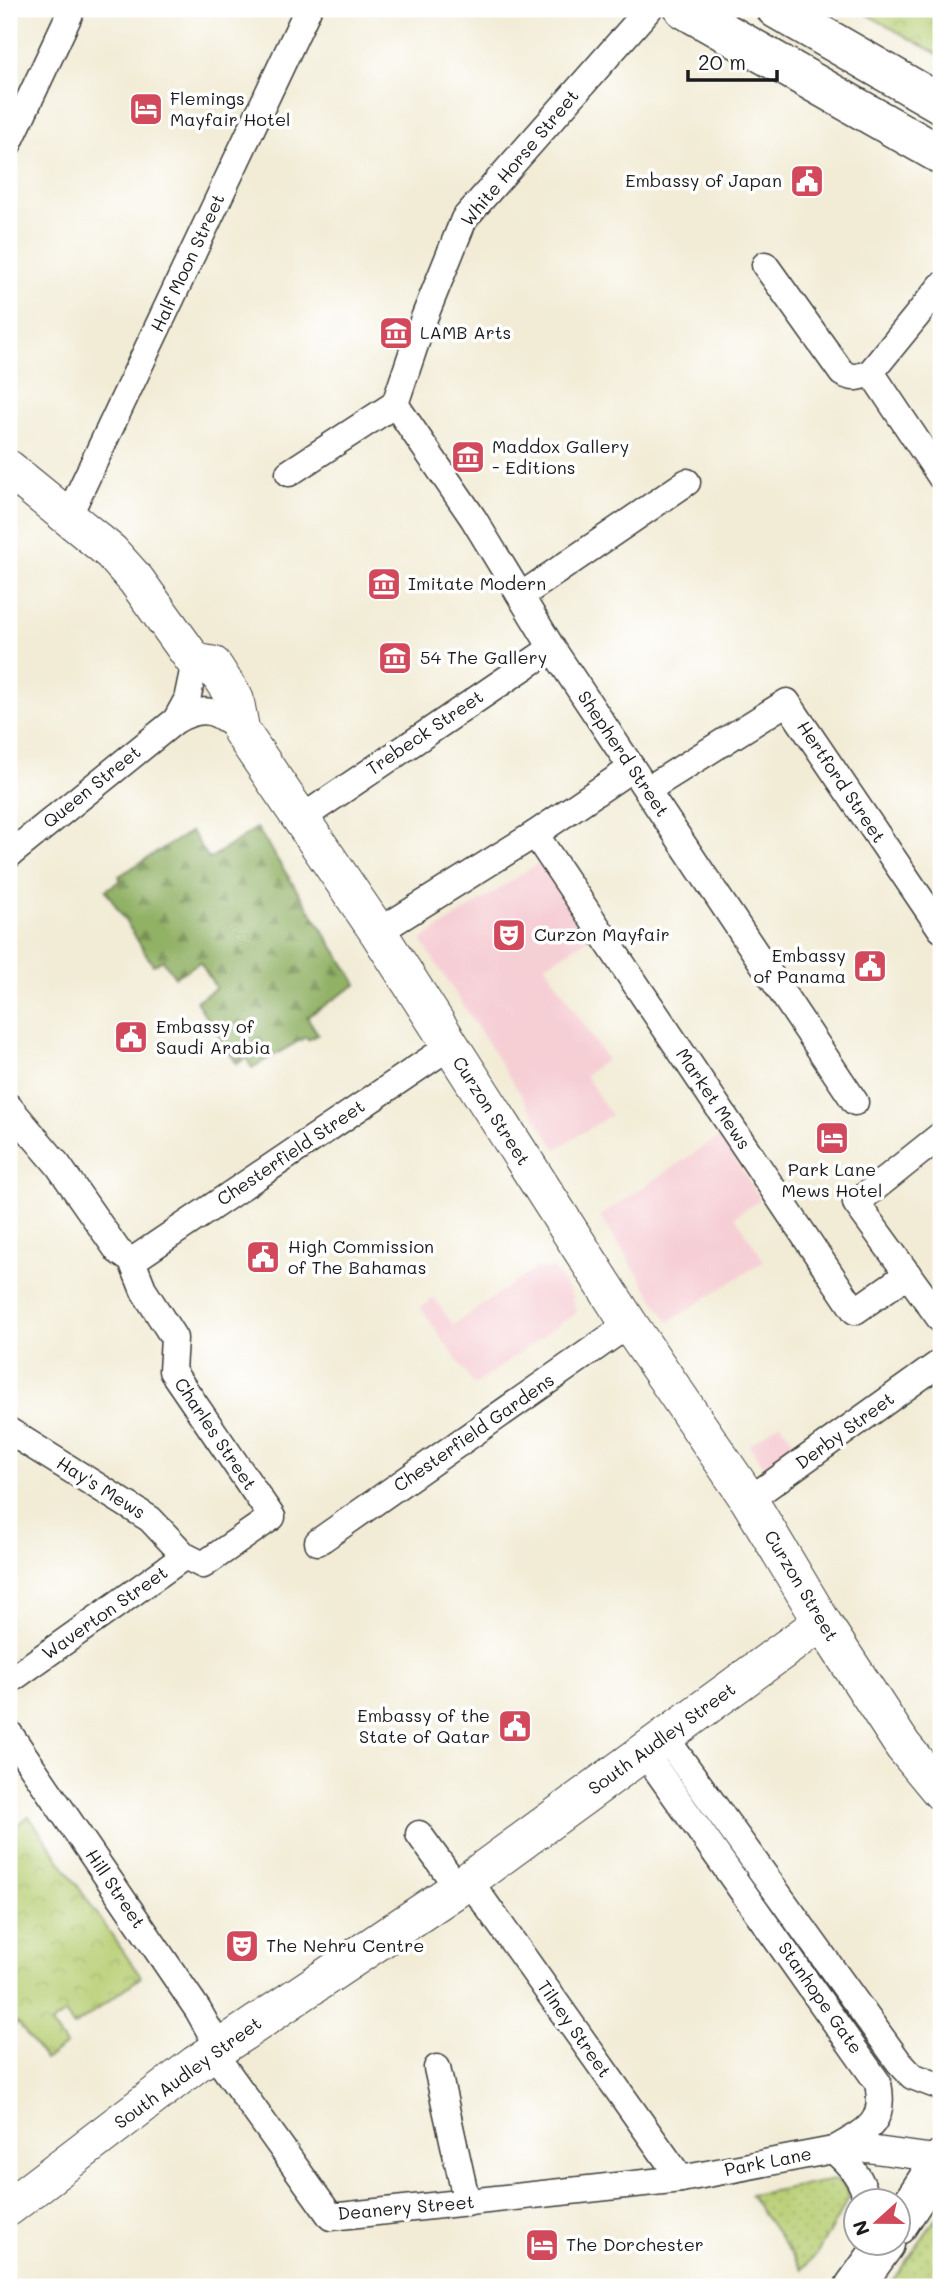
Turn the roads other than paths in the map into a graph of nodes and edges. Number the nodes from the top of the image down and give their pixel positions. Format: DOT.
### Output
graph roads {
  1 [pos="72,9"];
  2 [pos="308,9"];
  3 [pos="649,9"];
  4 [pos="684,9"];
  5 [pos="776,9"];
  6 [pos="941,104"];
  7 [pos="9,143"];
  8 [pos="941,155"];
  9 [pos="765,265"];
  10 [pos="941,286"];
  11 [pos="871,372"];
  12 [pos="395,404"];
  13 [pos="9,469"];
  14 [pos="289,473"];
  15 [pos="941,477"];
  16 [pos="687,482"];
  17 [pos="68,517"];
  18 [pos="522,595"];
  19 [pos="552,648"];
  20 [pos="195,662"];
  21 [pos="176,720"];
  22 [pos="241,731"];
  23 [pos="632,768"];
  24 [pos="647,790"];
  25 [pos="299,820"];
  26 [pos="535,834"];
  27 [pos="9,855"];
  28 [pos="941,929"];
  29 [pos="377,932"];
  30 [pos="450,1046"];
  31 [pos="855,1102"];
  32 [pos="9,1107"];
  33 [pos="941,1135"];
  34 [pos="132,1261"];
  35 [pos="908,1274"];
  36 [pos="941,1320"];
  37 [pos="629,1324"];
  38 [pos="941,1362"];
  39 [pos="9,1431"];
  40 [pos="749,1500"];
  41 [pos="272,1517"];
  42 [pos="318,1542"];
  43 [pos="185,1556"];
  44 [pos="822,1622"];
  45 [pos="9,1681"];
  46 [pos="9,1733"];
  47 [pos="655,1744"];
  48 [pos="941,1792"];
  49 [pos="419,1834"];
  50 [pos="463,1884"];
  51 [pos="216,2050"];
  52 [pos="437,2068"];
  53 [pos="941,2087"];
  54 [pos="833,2150"];
  55 [pos="941,2159"];
  56 [pos="681,2179"];
  57 [pos="864,2188"];
  58 [pos="467,2203"];
  59 [pos="912,2204"];
  60 [pos="9,2207"];
  61 [pos="861,2258"];
  62 [pos="875,2258"];
  63 [pos="848,2287"];
  64 [pos="854,2287"];
  1 -- 7 [label="street"];
  2 -- 17 [label="street, Half Moon Street"];
  3 -- 12 [label="street, White Horse Street"];
  4 -- 8 [label="main road"];
  5 -- 6 [label="main road"];
  9 -- 11 [label="street"];
  10 -- 11 [label="street"];
  11 -- 15 [label="street"];
  12 -- 14 [label="street"];
  12 -- 18 [label="street, Shepherd Street"];
  13 -- 17 [label="street, Curzon Street"];
  16 -- 18 [label="street"];
  17 -- 20 [label="street, Curzon Street"];
  18 -- 19 [label="street, Shepherd Street"];
  19 -- 23 [label="street, Shepherd Street"];
  19 -- 25 [label="street, Trebeck Street"];
  20 -- 21 [label="street, Queen Street"];
  20 -- 22 [label="street, Curzon Street"];
  21 -- 22 [label="street, Queen Street"];
  21 -- 27 [label="street, Queen Street"];
  22 -- 25 [label="street, Curzon Street"];
  23 -- 24 [label="street, Shepherd Street"];
  23 -- 26 [label="street"];
  24 -- 28 [label="street, Hertford Street"];
  24 -- 31 [label="street, Shepherd Street"];
  25 -- 29 [label="street, Curzon Street"];
  26 -- 29 [label="street"];
  26 -- 35 [label="street, Market Mews"];
  29 -- 30 [label="street, Curzon Street"];
  30 -- 34 [label="street, Chesterfield Street"];
  30 -- 37 [label="street, Curzon Street"];
  32 -- 34 [label="street, Charles Street"];
  33 -- 35 [label="street"];
  34 -- 41 [label="street, Charles Street"];
  35 -- 36 [label="street"];
  37 -- 40 [label="street, Curzon Street"];
  37 -- 42 [label="street, Chesterfield Gardens"];
  38 -- 40 [label="street, Derby Street"];
  39 -- 43 [label="street, Hay's Mews"];
  40 -- 44 [label="street, Curzon Street"];
  41 -- 43 [label="street, Waverton Street"];
  43 -- 45 [label="street, Waverton Street"];
  44 -- 47 [label="street, South Audley Street"];
  44 -- 48 [label="street, Curzon Street"];
  46 -- 51 [label="street, Hill Street"];
  47 -- 50 [label="street, South Audley Street"];
  47 -- 53 [label="street, Stanhope Gate"];
  47 -- 54 [label="street, Stanhope Gate"];
  49 -- 50 [label="street, Tilney Street"];
  50 -- 51 [label="street, South Audley Street"];
  50 -- 56 [label="street, Tilney Street"];
  51 -- 58 [label="street, Deanery Street"];
  51 -- 60 [label="street, South Audley Street"];
  52 -- 58 [label="street"];
  54 -- 55 [label="street"];
  54 -- 56 [label="street, Park Lane"];
  54 -- 57 [label="street, Park Lane"];
  55 -- 59 [label="main road"];
  56 -- 58 [label="street, Deanery Street"];
  61 -- 63 [label="street"];
  62 -- 64 [label="main road"];
}
